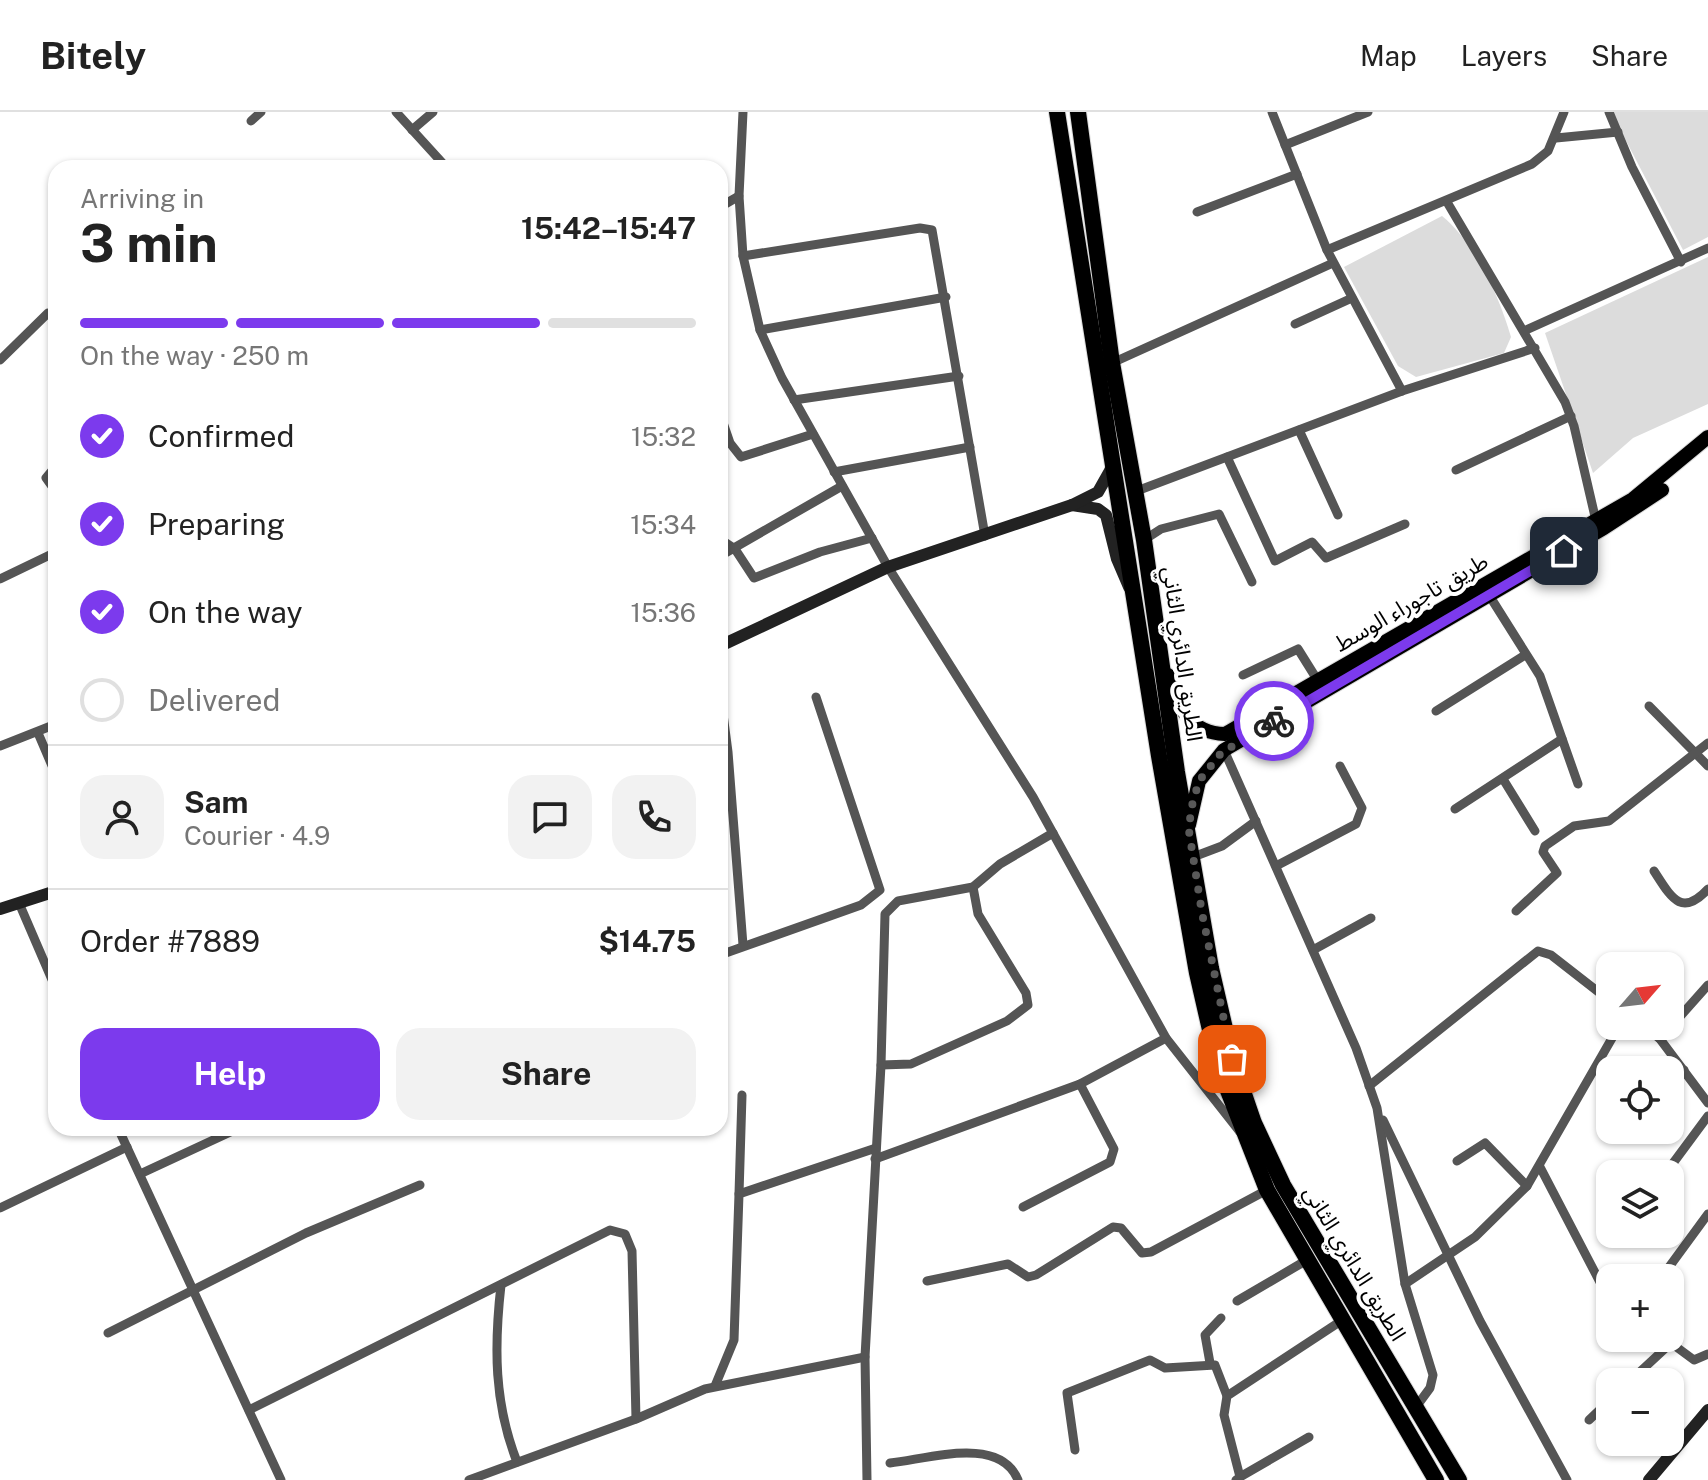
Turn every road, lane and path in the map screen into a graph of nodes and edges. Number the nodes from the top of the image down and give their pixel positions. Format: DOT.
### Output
graph roads {
  1 [pos="261,112"];
  2 [pos="396,112"];
  3 [pos="433,112"];
  4 [pos="743,112"];
  5 [pos="1272,112"];
  6 [pos="1368,112"];
  7 [pos="1564,112"];
  8 [pos="1609,112"];
  9 [pos="1078,116"];
  10 [pos="1057,117"];
  11 [pos="251,121"];
  12 [pos="412,130"];
  13 [pos="1618,132"];
  14 [pos="1556,138"];
  15 [pos="1285,145"];
  16 [pos="440,160"];
  17 [pos="1297,174"];
  18 [pos="739,196"];
  19 [pos="728,202"];
  20 [pos="1447,202"];
  21 [pos="1197,212"];
  22 [pos="1708,248"];
  23 [pos="1327,250"];
  24 [pos="743,256"];
  25 [pos="1681,262"];
  26 [pos="1333,263"];
  27 [pos="946,297"];
  28 [pos="1352,298"];
  29 [pos="48,313"];
  30 [pos="1295,324"];
  31 [pos="760,330"];
  32 [pos="1524,331"];
  33 [pos="1535,348"];
  34 [pos="0,360"];
  35 [pos="1112,363"];
  36 [pos="959,376"];
  37 [pos="1402,391"];
  38 [pos="794,400"];
  39 [pos="1571,416"];
  40 [pos="1299,430"];
  41 [pos="813,434"];
  42 [pos="728,437"];
  43 [pos="1708,437"];
  44 [pos="970,447"];
  45 [pos="1708,450"];
  46 [pos="1227,457"];
  47 [pos="1111,469"];
  48 [pos="1456,470"];
  49 [pos="834,472"];
  50 [pos="842,486"];
  51 [pos="1134,492"];
  52 [pos="1072,505"];
  53 [pos="1338,515"];
  54 [pos="1596,521"];
  55 [pos="1405,524"];
  56 [pos="985,536"];
  57 [pos="872,538"];
  58 [pos="1144,540"];
  59 [pos="728,544"];
  60 [pos="1562,547"];
  61 [pos="735,549"];
  62 [pos="728,552"];
  63 [pos="48,556"];
  64 [pos="888,567"];
  65 [pos="0,579"];
  66 [pos="1252,582"];
  67 [pos="1489,595"];
  68 [pos="1133,597"];
  69 [pos="728,642"];
  70 [pos="1159,652"];
  71 [pos="1525,655"];
  72 [pos="1243,675"];
  73 [pos="1318,681"];
  74 [pos="816,697"];
  75 [pos="1649,706"];
  76 [pos="1436,711"];
  77 [pos="48,728"];
  78 [pos="38,733"];
  79 [pos="1562,739"];
  80 [pos="1708,743"];
  81 [pos="0,746"];
  82 [pos="1224,750"];
  83 [pos="1697,753"];
  84 [pos="48,756"];
  85 [pos="728,758"];
  86 [pos="1340,766"];
  87 [pos="1708,766"];
  88 [pos="1503,779"];
  89 [pos="1578,784"];
  90 [pos="1455,809"];
  91 [pos="1256,821"];
  92 [pos="1189,831"];
  93 [pos="1535,831"];
  94 [pos="1053,833"];
  95 [pos="1193,857"];
  96 [pos="1276,866"];
  97 [pos="1654,871"];
  98 [pos="973,887"];
  99 [pos="1708,889"];
  100 [pos="48,894"];
  101 [pos="19,903"];
  102 [pos="0,909"];
  103 [pos="1516,911"];
  104 [pos="1371,918"];
  105 [pos="743,945"];
  106 [pos="1313,950"];
  107 [pos="728,952"];
  108 [pos="48,970"];
  109 [pos="1708,985"];
  110 [pos="1596,990"];
  111 [pos="1684,1012"];
  112 [pos="1166,1038"];
  113 [pos="1611,1040"];
  114 [pos="1661,1040"];
  115 [pos="1673,1056"];
  116 [pos="881,1065"];
  117 [pos="1684,1070"];
  118 [pos="1080,1084"];
  119 [pos="1369,1086"];
  120 [pos="742,1095"];
  121 [pos="1708,1103"];
  122 [pos="1377,1108"];
  123 [pos="1708,1116"];
  124 [pos="122,1136"];
  125 [pos="222,1136"];
  126 [pos="1244,1136"];
  127 [pos="127,1147"];
  128 [pos="876,1154"];
  129 [pos="1675,1160"];
  130 [pos="1457,1161"];
  131 [pos="1540,1167"];
  132 [pos="140,1174"];
  133 [pos="420,1185"];
  134 [pos="1527,1186"];
  135 [pos="1267,1190"];
  136 [pos="739,1194"];
  137 [pos="1023,1207"];
  138 [pos="0,1208"];
  139 [pos="1708,1214"];
  140 [pos="1448,1256"];
  141 [pos="1307,1260"];
  142 [pos="1671,1264"];
  143 [pos="1596,1274"];
  144 [pos="927,1281"];
  145 [pos="1405,1284"];
  146 [pos="501,1285"];
  147 [pos="192,1288"];
  148 [pos="1237,1301"];
  149 [pos="1221,1318"];
  150 [pos="1341,1321"];
  151 [pos="108,1333"];
  152 [pos="1708,1354"];
  153 [pos="865,1357"];
  154 [pos="1210,1363"];
  155 [pos="1644,1368"];
  156 [pos="715,1386"];
  157 [pos="1227,1396"];
  158 [pos="1416,1407"];
  159 [pos="249,1410"];
  160 [pos="1708,1410"];
  161 [pos="1596,1413"];
  162 [pos="636,1419"];
  163 [pos="1589,1420"];
  164 [pos="1309,1437"];
  165 [pos="1075,1450"];
  166 [pos="517,1462"];
  167 [pos="890,1463"];
  168 [pos="1238,1478"];
  169 [pos="281,1480"];
  170 [pos="469,1480"];
  171 [pos="867,1480"];
  172 [pos="1018,1480"];
  173 [pos="1436,1480"];
  174 [pos="1459,1480"];
  175 [pos="1567,1480"];
  176 [pos="1649,1480"];
  1 -- 11 [label="street"];
  2 -- 12 [label="street"];
  3 -- 12 [label="street"];
  4 -- 18 [label="street"];
  5 -- 15 [label="street"];
  6 -- 15 [label="street"];
  7 -- 14 [label="street"];
  8 -- 13 [label="street"];
  9 -- 10 [label="highway"];
  9 -- 35 [label="highway, الطريق الدائري الثاني"];
  10 -- 47 [label="highway, الطريق الدائري الثاني"];
  12 -- 16 [label="street"];
  13 -- 14 [label="street"];
  13 -- 25 [label="street"];
  14 -- 20 [label="street"];
  15 -- 17 [label="street"];
  17 -- 21 [label="street"];
  17 -- 23 [label="street"];
  18 -- 19 [label="street"];
  18 -- 24 [label="street"];
  20 -- 23 [label="street"];
  20 -- 32 [label="street"];
  22 -- 25 [label="street"];
  23 -- 26 [label="street"];
  24 -- 27 [label="street"];
  24 -- 31 [label="street"];
  25 -- 32 [label="street"];
  26 -- 28 [label="street"];
  26 -- 35 [label="street"];
  27 -- 31 [label="street"];
  27 -- 36 [label="street"];
  28 -- 30 [label="street"];
  28 -- 37 [label="street"];
  29 -- 34 [label="street"];
  31 -- 38 [label="street"];
  32 -- 33 [label="street"];
  33 -- 37 [label="street"];
  33 -- 39 [label="street"];
  35 -- 51 [label="highway, الطريق الدائري الثاني"];
  36 -- 38 [label="street"];
  36 -- 44 [label="street"];
  37 -- 40 [label="street"];
  38 -- 41 [label="street"];
  39 -- 48 [label="street"];
  39 -- 54 [label="street"];
  40 -- 46 [label="street"];
  40 -- 53 [label="street"];
  41 -- 42 [label="street"];
  41 -- 49 [label="street"];
  43 -- 54 [label="main road, طريق تاجوراء الوسط"];
  44 -- 49 [label="street"];
  44 -- 56 [label="street"];
  45 -- 60 [label="main road, طريق تاجوراء الوسط"];
  46 -- 51 [label="street"];
  46 -- 55 [label="street"];
  47 -- 52 [label="main road"];
  47 -- 68 [label="highway, الطريق الدائري الثاني"];
  49 -- 50 [label="street"];
  50 -- 57 [label="street"];
  50 -- 61 [label="street"];
  51 -- 58 [label="highway, الطريق الدائري الثاني"];
  52 -- 56 [label="main road"];
  52 -- 68 [label="main road"];
  54 -- 60 [label="main road, طريق تاجوراء الوسط"];
  56 -- 64 [label="main road"];
  57 -- 61 [label="street"];
  57 -- 64 [label="street"];
  58 -- 66 [label="street"];
  58 -- 70 [label="highway, الطريق الدائري الثاني"];
  59 -- 61 [label="street"];
  60 -- 67 [label="main road, طريق تاجوراء الوسط"];
  60 -- 73 [label="main road, طريق تاجوراء الوسط"];
  61 -- 62 [label="street"];
  63 -- 65 [label="street"];
  64 -- 69 [label="main road"];
  64 -- 94 [label="street"];
  67 -- 71 [label="street"];
  67 -- 82 [label="main road, طريق تاجوراء الوسط"];
  68 -- 126 [label="highway, الطريق الدائري الثاني"];
  70 -- 73 [label="main road, طريق تاجوراء الوسط"];
  70 -- 92 [label="highway, الطريق الدائري الثاني"];
  71 -- 76 [label="street"];
  71 -- 79 [label="street"];
  72 -- 73 [label="street"];
  74 -- 105 [label="street"];
  75 -- 83 [label="street"];
  77 -- 78 [label="street"];
  78 -- 81 [label="street"];
  78 -- 84 [label="street"];
  79 -- 88 [label="street"];
  79 -- 89 [label="street"];
  80 -- 83 [label="street"];
  82 -- 91 [label="street"];
  82 -- 92 [label="main road, طريق تاجوراء الوسط"];
  83 -- 87 [label="street"];
  83 -- 103 [label="street"];
  85 -- 105 [label="street"];
  86 -- 96 [label="street"];
  88 -- 90 [label="street"];
  88 -- 93 [label="street"];
  91 -- 95 [label="street"];
  91 -- 96 [label="street"];
  92 -- 95 [label="highway, الطريق الدائري الثاني"];
  94 -- 98 [label="street"];
  94 -- 112 [label="street"];
  95 -- 158 [label="highway, الطريق الدائري الثاني"];
  96 -- 106 [label="street"];
  97 -- 99 [label="street"];
  98 -- 116 [label="street"];
  98 -- 116 [label="street"];
  100 -- 101 [label="main road"];
  101 -- 102 [label="main road"];
  101 -- 108 [label="street"];
  104 -- 106 [label="street"];
  105 -- 107 [label="street"];
  106 -- 119 [label="street"];
  109 -- 111 [label="street"];
  110 -- 119 [label="street"];
  112 -- 118 [label="street"];
  112 -- 126 [label="street"];
  113 -- 131 [label="street"];
  114 -- 115 [label="street"];
  116 -- 128 [label="street"];
  117 -- 121 [label="street"];
  118 -- 128 [label="street"];
  118 -- 137 [label="street"];
  119 -- 122 [label="street"];
  120 -- 136 [label="street"];
  122 -- 140 [label="street"];
  122 -- 145 [label="street"];
  123 -- 129 [label="street"];
  124 -- 127 [label="street"];
  125 -- 132 [label="street"];
  126 -- 135 [label="highway, الطريق الدائري الثاني"];
  127 -- 132 [label="street"];
  127 -- 138 [label="street"];
  128 -- 136 [label="street"];
  128 -- 153 [label="street"];
  130 -- 134 [label="street"];
  131 -- 134 [label="street"];
  131 -- 143 [label="street"];
  132 -- 147 [label="street"];
  133 -- 147 [label="street"];
  134 -- 140 [label="street"];
  135 -- 141 [label="highway, الطريق الدائري الثاني"];
  135 -- 144 [label="street"];
  136 -- 156 [label="street"];
  139 -- 142 [label="street"];
  140 -- 145 [label="street"];
  140 -- 175 [label="street"];
  141 -- 148 [label="street"];
  141 -- 150 [label="highway, الطريق الدائري الثاني"];
  145 -- 158 [label="street"];
  146 -- 159 [label="street"];
  146 -- 162 [label="street"];
  146 -- 166 [label="street"];
  147 -- 151 [label="street"];
  147 -- 159 [label="street"];
  149 -- 154 [label="street"];
  150 -- 157 [label="street"];
  150 -- 173 [label="highway, الطريق الدائري الثاني"];
  152 -- 155 [label="street"];
  153 -- 156 [label="street"];
  153 -- 171 [label="street"];
  154 -- 157 [label="street"];
  154 -- 165 [label="street"];
  156 -- 162 [label="street"];
  157 -- 168 [label="street"];
  158 -- 174 [label="highway, الطريق الدائري الثاني"];
  159 -- 169 [label="street"];
  160 -- 176 [label="main road"];
  161 -- 163 [label="street"];
  162 -- 166 [label="street"];
  164 -- 168 [label="street"];
  166 -- 170 [label="street"];
  167 -- 172 [label="street"];
}
